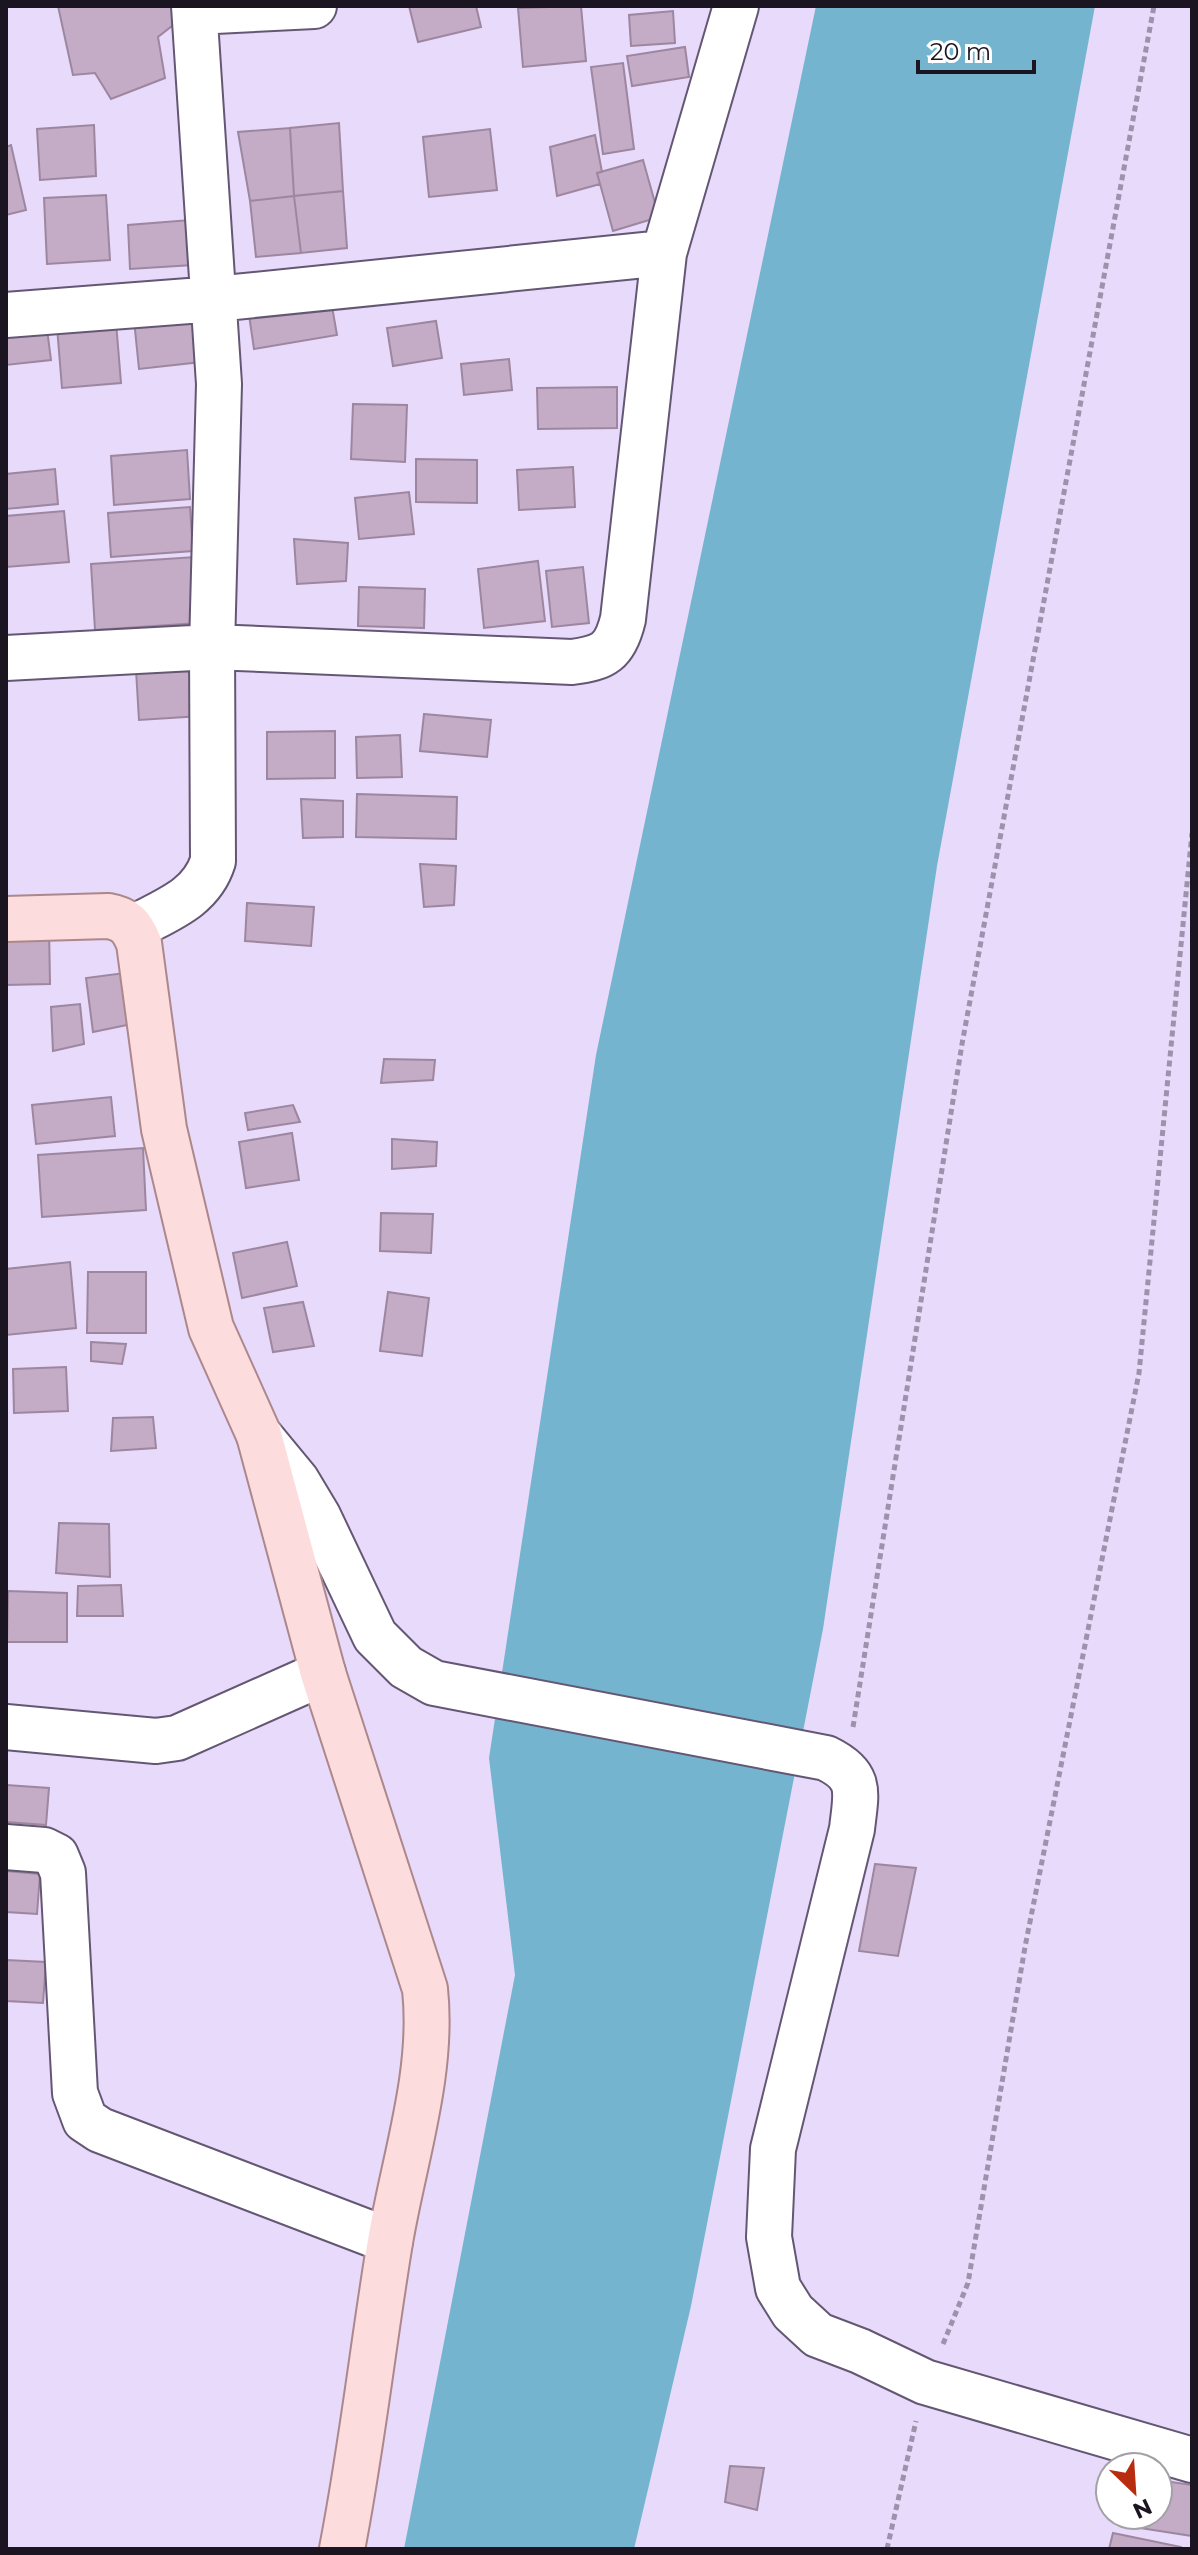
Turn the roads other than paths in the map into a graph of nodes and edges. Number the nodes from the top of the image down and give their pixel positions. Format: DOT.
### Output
graph roads {
  1 [pos="314,6"];
  2 [pos="736,6"];
  3 [pos="195,9"];
  4 [pos="664,253"];
  5 [pos="215,299"];
  6 [pos="6,315"];
  7 [pos="212,647"];
  8 [pos="6,658"];
  9 [pos="6,919"];
  10 [pos="133,928"];
  11 [pos="259,1435"];
  12 [pos="323,1673"];
  13 [pos="6,1727"];
  14 [pos="6,1847"];
  15 [pos="390,2241"];
  16 [pos="1192,2460"];
  17 [pos="342,2549"];
  1 -- 3 [label="street"];
  2 -- 4 [label="street"];
  3 -- 5 [label="street"];
  4 -- 5 [label="street"];
  4 -- 7 [label="street"];
  5 -- 6 [label="street"];
  5 -- 7 [label="street"];
  7 -- 8 [label="street"];
  7 -- 10 [label="street"];
  9 -- 10 [label="main road"];
  10 -- 11 [label="main road"];
  11 -- 12 [label="main road"];
  11 -- 16 [label="street"];
  12 -- 13 [label="street"];
  12 -- 15 [label="main road"];
  14 -- 15 [label="street"];
  15 -- 17 [label="main road"];
}
